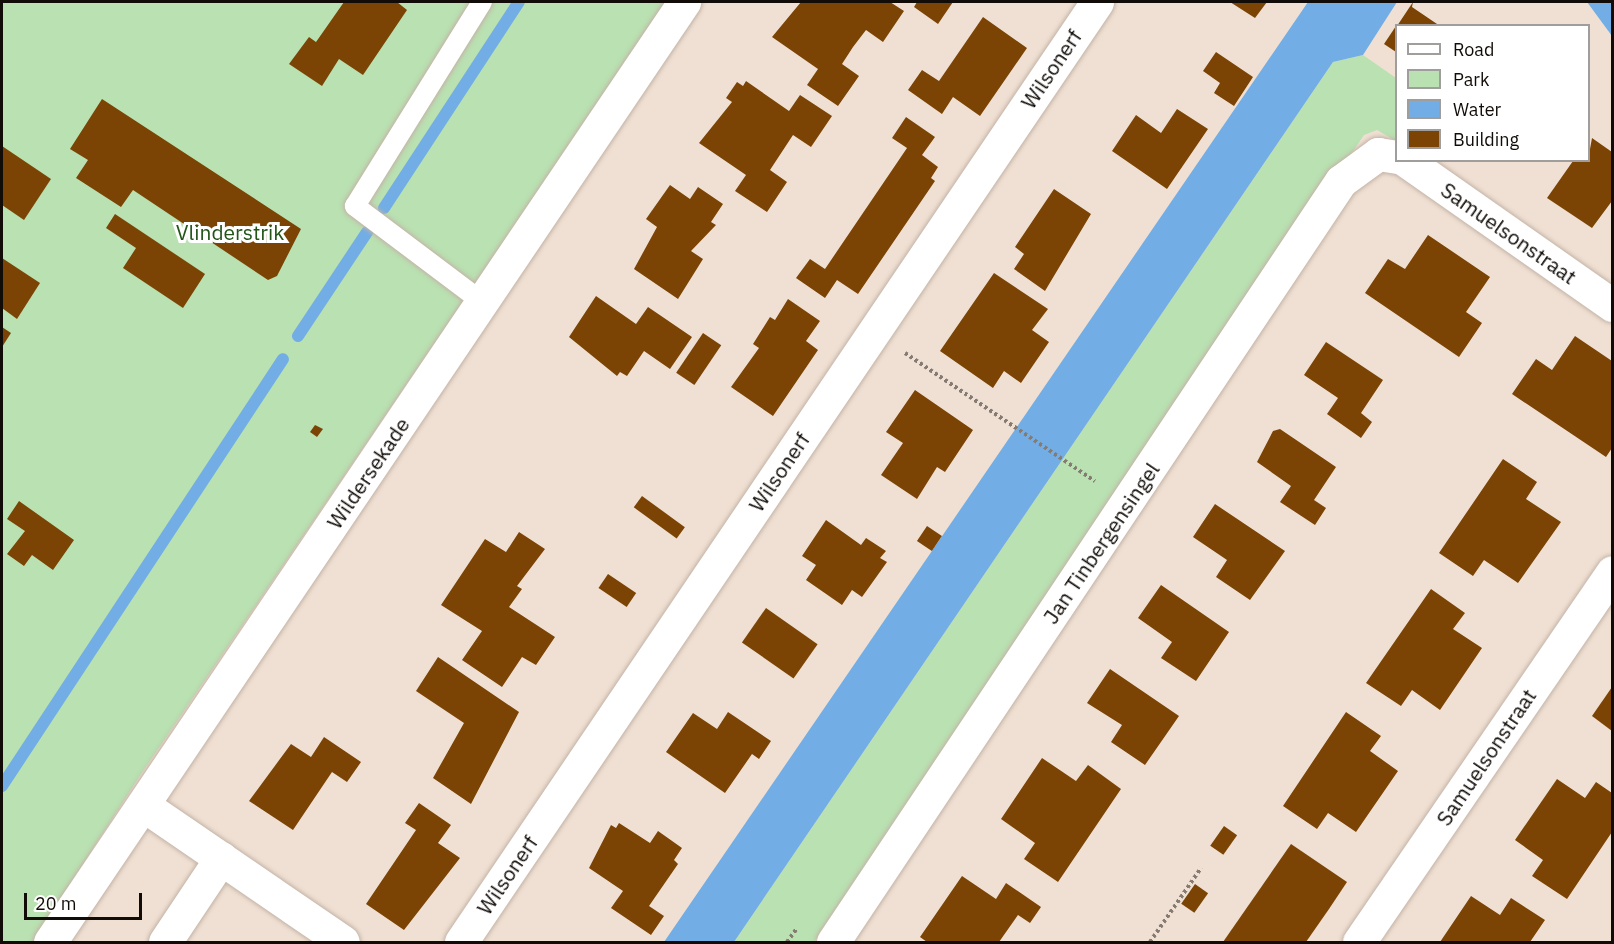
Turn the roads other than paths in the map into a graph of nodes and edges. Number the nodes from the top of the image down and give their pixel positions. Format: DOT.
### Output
graph roads {
  1 [pos="482,2"];
  2 [pos="684,2"];
  3 [pos="1097,2"];
  4 [pos="1393,157"];
  5 [pos="1400,162"];
  6 [pos="481,301"];
  7 [pos="1612,305"];
  8 [pos="1612,572"];
  9 [pos="143,805"];
  10 [pos="221,858"];
  11 [pos="50,942"];
  12 [pos="165,942"];
  13 [pos="343,942"];
  14 [pos="461,942"];
  15 [pos="833,942"];
  16 [pos="1359,942"];
  1 -- 6 [label="lane"];
  2 -- 6 [label="street, Wildersekade"];
  3 -- 14 [label="street, Wilsonerf"];
  4 -- 15 [label="street, Jan Tinbergensingel"];
  5 -- 7 [label="street, Samuelsonstraat"];
  6 -- 9 [label="street, Wildersekade"];
  8 -- 16 [label="street, Samuelsonstraat"];
  9 -- 10 [label="street"];
  9 -- 11 [label="street, Wildersekade"];
  10 -- 12 [label="street"];
  10 -- 13 [label="street"];
}
